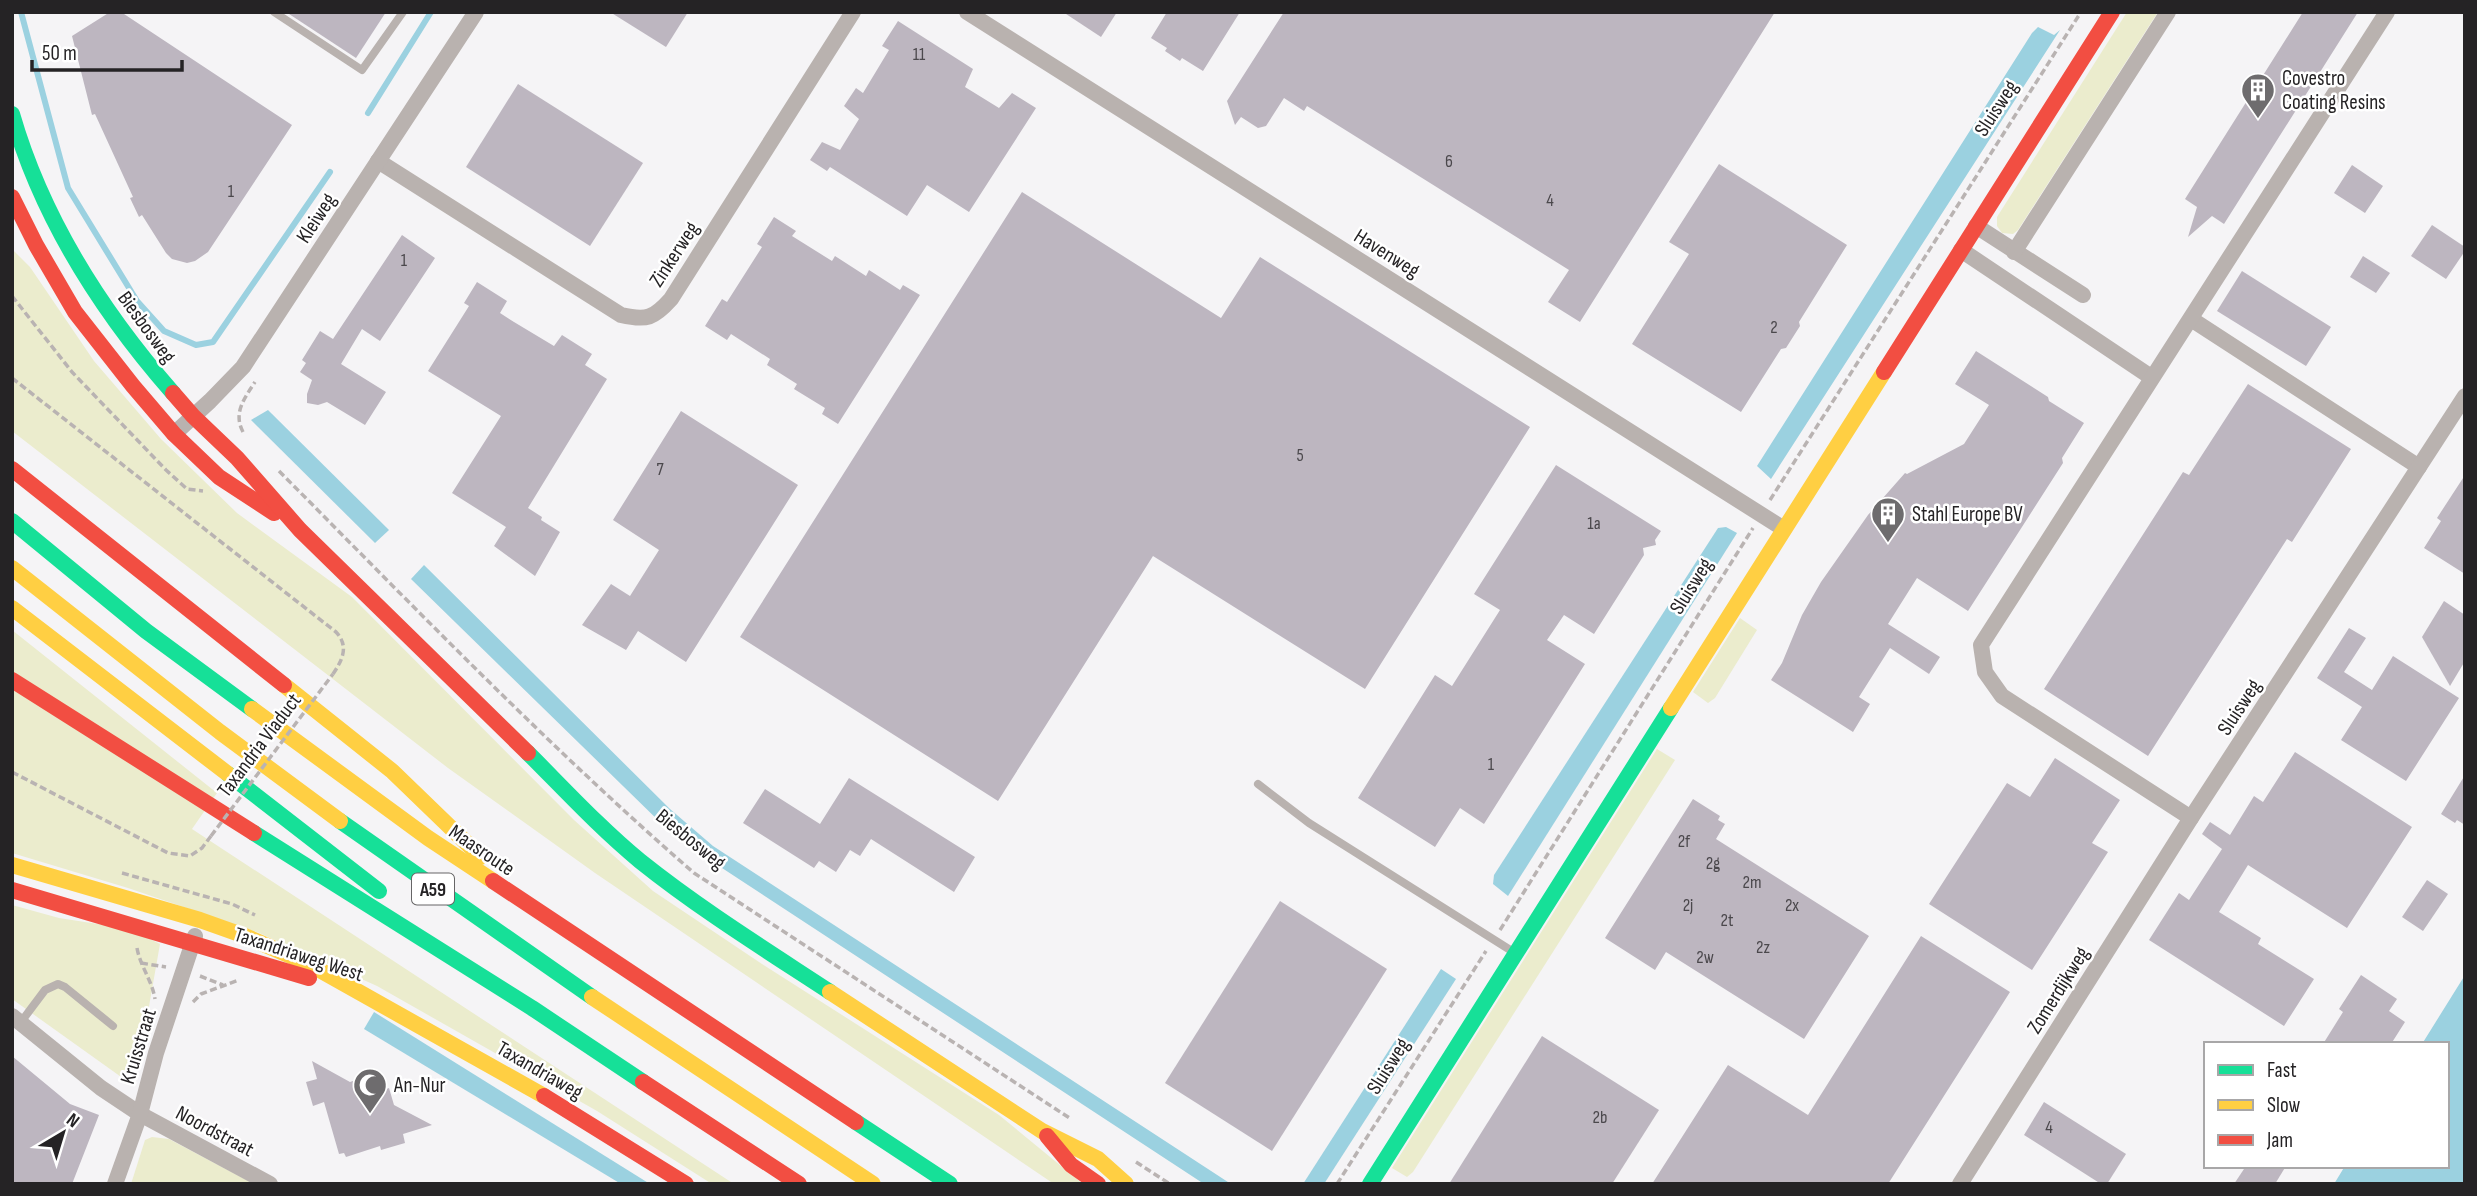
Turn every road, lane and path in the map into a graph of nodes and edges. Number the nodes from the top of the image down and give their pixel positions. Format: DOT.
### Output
graph roads {
  1 [pos="274,12"];
  2 [pos="403,12"];
  3 [pos="477,12"];
  4 [pos="853,12"];
  5 [pos="967,12"];
  6 [pos="2081,12"];
  7 [pos="2112,12"];
  8 [pos="2168,12"];
  9 [pos="2387,12"];
  10 [pos="12,114"];
  11 [pos="378,161"];
  12 [pos="12,197"];
  13 [pos="1976,226"];
  14 [pos="1961,250"];
  15 [pos="2014,252"];
  16 [pos="2083,295"];
  17 [pos="2191,319"];
  18 [pos="2151,377"];
  19 [pos="12,378"];
  20 [pos="2465,396"];
  21 [pos="193,416"];
  22 [pos="174,433"];
  23 [pos="271,463"];
  24 [pos="2419,467"];
  25 [pos="12,469"];
  26 [pos="1761,515"];
  27 [pos="12,521"];
  28 [pos="1784,529"];
  29 [pos="300,530"];
  30 [pos="12,568"];
  31 [pos="12,608"];
  32 [pos="12,680"];
  33 [pos="12,772"];
  34 [pos="1258,784"];
  35 [pos="2192,818"];
  36 [pos="12,865"];
  37 [pos="12,890"];
  38 [pos="536,911"];
  39 [pos="200,920"];
  40 [pos="1494,940"];
  41 [pos="192,943"];
  42 [pos="1516,954"];
  43 [pos="368,999"];
  44 [pos="532,1008"];
  45 [pos="17,1019"];
  46 [pos="113,1026"];
  47 [pos="140,1114"];
  48 [pos="1077,1123"];
  49 [pos="1042,1132"];
  50 [pos="1135,1161"];
  51 [pos="115,1184"];
  52 [pos="270,1184"];
  53 [pos="686,1184"];
  54 [pos="799,1184"];
  55 [pos="873,1184"];
  56 [pos="950,1184"];
  57 [pos="1098,1184"];
  58 [pos="1126,1184"];
  59 [pos="1170,1184"];
  60 [pos="1338,1184"];
  61 [pos="1370,1184"];
  62 [pos="1960,1184"];
  1 -- 2 [label="lane"];
  3 -- 11 [label="street, Kleiweg"];
  4 -- 11 [label="street, Zinkerweg"];
  5 -- 26 [label="street, Havenweg"];
  6 -- 26 [label="path, Sluisweg"];
  7 -- 13 [label="main road"];
  8 -- 15 [label="street"];
  9 -- 17 [label="street"];
  10 -- 21 [label="main road, Biesbosweg"];
  11 -- 21 [label="street, Kleiweg"];
  12 -- 22 [label="main road, Biesbosweg"];
  13 -- 14 [label="main road"];
  13 -- 15 [label="street"];
  14 -- 18 [label="street"];
  14 -- 28 [label="main road"];
  15 -- 16 [label="street"];
  17 -- 18 [label="street"];
  17 -- 24 [label="street"];
  18 -- 35 [label="street"];
  19 -- 33 [label="path, Taxandria Viaduct, bridge"];
  20 -- 24 [label="street, Sluisweg"];
  21 -- 22 [label="street, Kleiweg"];
  21 -- 29 [label="main road, Biesbosweg"];
  22 -- 29 [label="main road, Biesbosweg"];
  23 -- 48 [label="path, Biesbosweg"];
  24 -- 35 [label="street, Sluisweg"];
  25 -- 38 [label="main road, A59"];
  26 -- 28 [label="street, Havenweg"];
  26 -- 40 [label="path, Sluisweg"];
  27 -- 38 [label="main road, Maasroute / A59"];
  28 -- 42 [label="main road"];
  29 -- 49 [label="main road, Biesbosweg"];
  30 -- 55 [label="main road, A59"];
  31 -- 44 [label="main road, A59"];
  32 -- 44 [label="main road, A59"];
  34 -- 40 [label="lane"];
  35 -- 62 [label="street, Zomerdijkweg"];
  36 -- 39 [label="main road, Taxandriaweg West"];
  37 -- 41 [label="main road, Taxandriaweg West"];
  38 -- 56 [label="main road, Maasroute / A59"];
  39 -- 41 [label="street, Kruisstraat"];
  39 -- 43 [label="main road, Taxandriaweg West"];
  40 -- 42 [label="lane"];
  40 -- 60 [label="path, Sluisweg"];
  41 -- 43 [label="main road, Taxandriaweg West"];
  41 -- 47 [label="street, Kruisstraat"];
  42 -- 61 [label="main road"];
  43 -- 53 [label="main road, Taxandriaweg"];
  44 -- 54 [label="main road, A59"];
  45 -- 46 [label="lane"];
  45 -- 47 [label="street, Noordstraat"];
  47 -- 51 [label="street, Kruisstraat"];
  47 -- 52 [label="street, Noordstraat"];
  49 -- 57 [label="main road, Biesbosweg"];
  49 -- 58 [label="main road, Biesbosweg"];
  50 -- 59 [label="path"];
}
